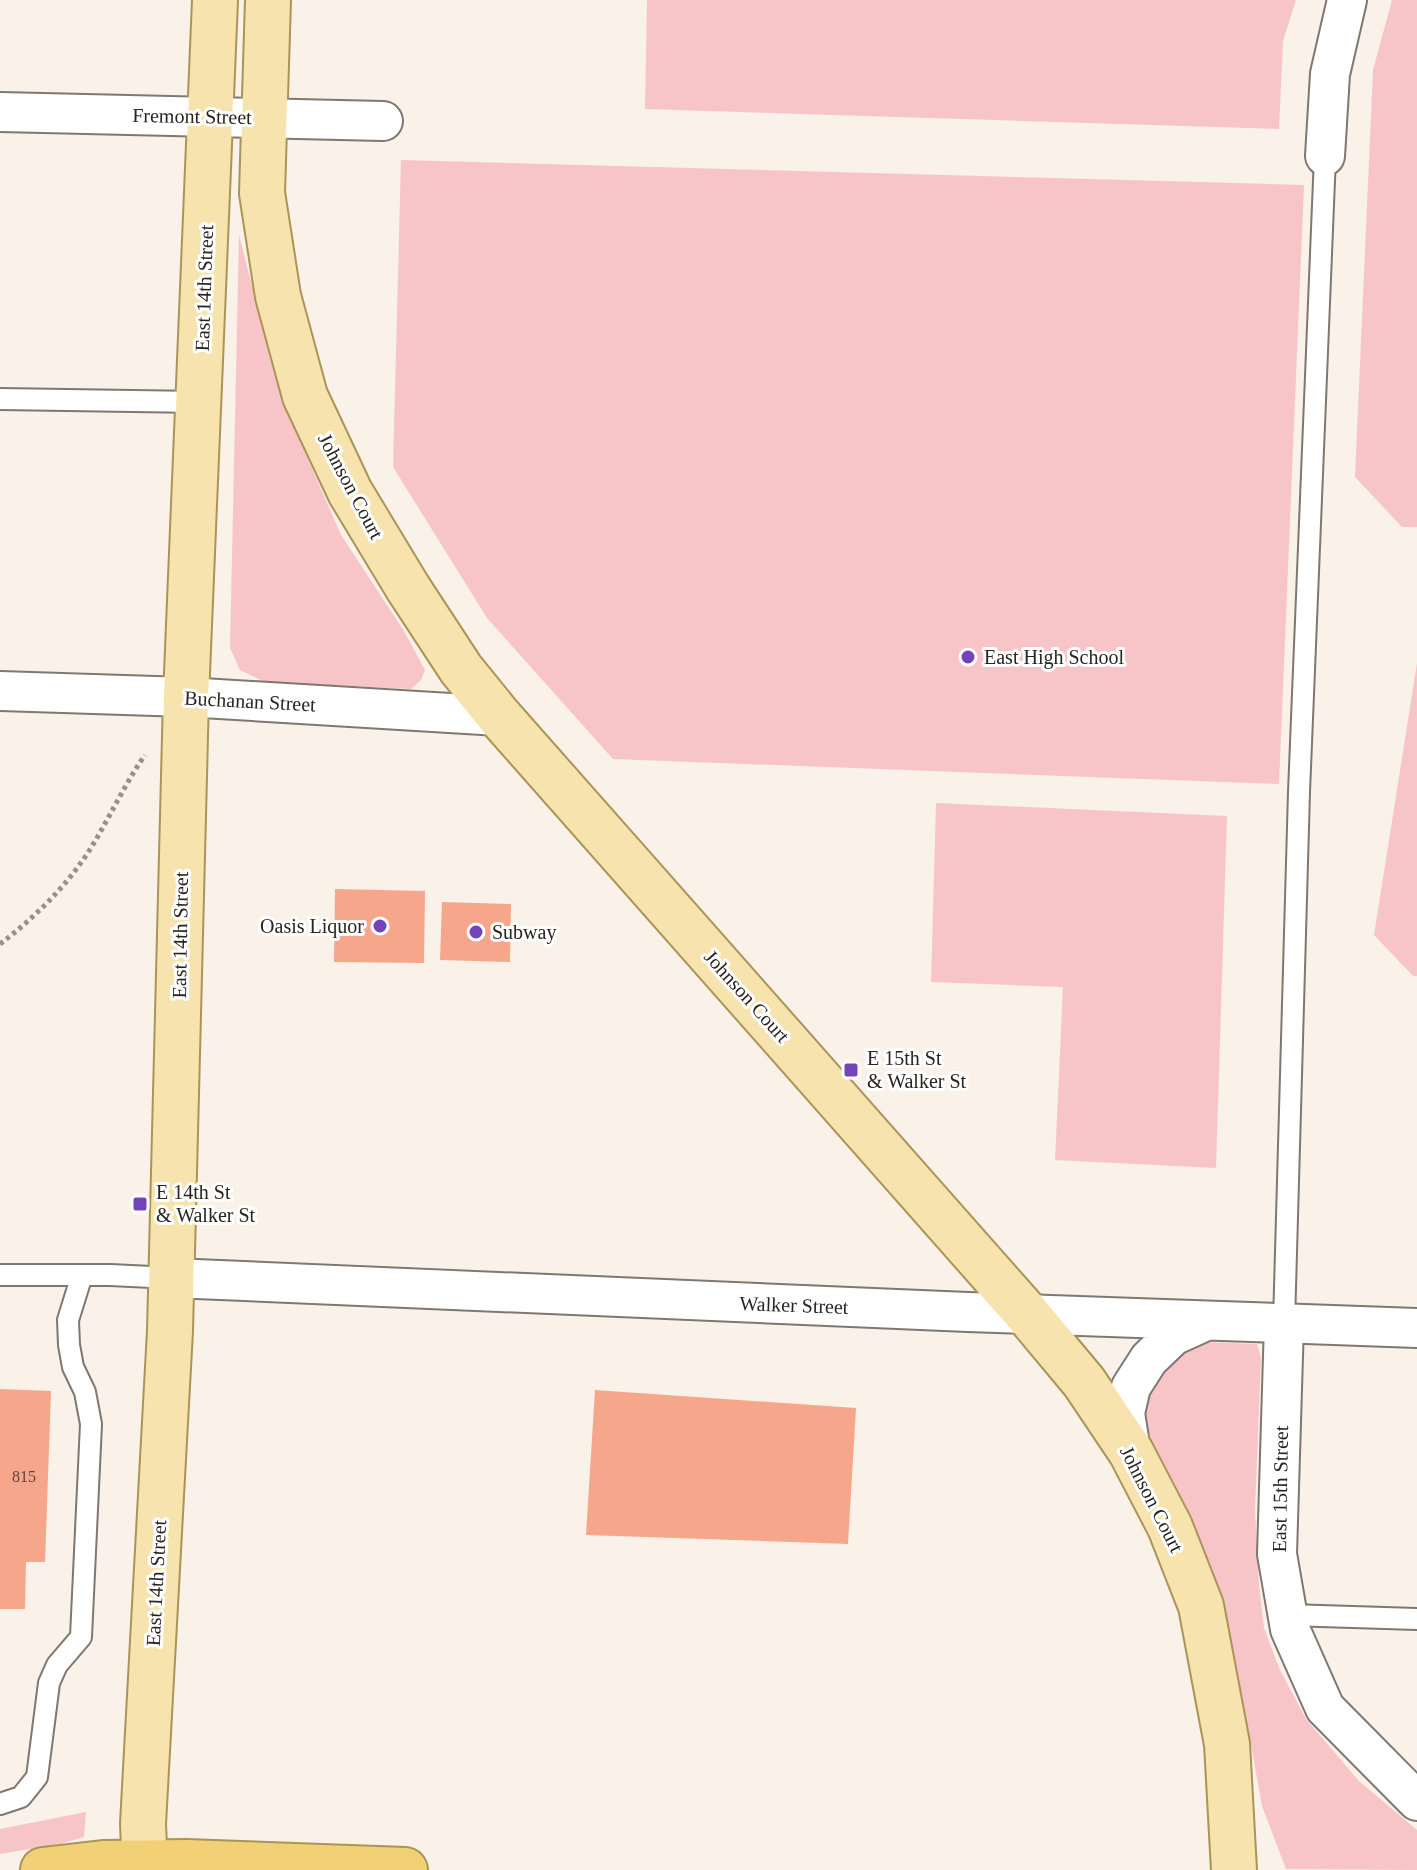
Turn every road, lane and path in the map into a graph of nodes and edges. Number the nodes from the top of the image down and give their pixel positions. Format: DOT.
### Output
graph roads {
  1 [pos="215,0"];
  2 [pos="268,0"];
  3 [pos="1347,0"];
  4 [pos="0,112"];
  5 [pos="211,116"];
  6 [pos="264,117"];
  7 [pos="383,121"];
  8 [pos="1325,156"];
  9 [pos="0,399"];
  10 [pos="199,402"];
  11 [pos="0,691"];
  12 [pos="186,697"];
  13 [pos="499,716"];
  14 [pos="148,751"];
  15 [pos="0,944"];
  16 [pos="0,1275"];
  17 [pos="82,1275"];
  18 [pos="172,1278"];
  19 [pos="1028,1315"];
  20 [pos="1206,1321"];
  21 [pos="1284,1323"];
  22 [pos="1417,1328"];
  23 [pos="1131,1452"];
  24 [pos="1288,1615"];
  25 [pos="1417,1619"];
  26 [pos="1417,1801"];
  27 [pos="0,1804"];
  28 [pos="145,1866"];
  29 [pos="43,1870"];
  30 [pos="405,1870"];
  31 [pos="1234,1870"];
  1 -- 5 [label="main road, East 14th Street"];
  2 -- 6 [label="main road"];
  3 -- 8 [label="street"];
  4 -- 5 [label="street, Fremont Street"];
  5 -- 6 [label="street, Fremont Street"];
  5 -- 10 [label="main road, East 14th Street"];
  6 -- 7 [label="street, Fremont Street"];
  6 -- 13 [label="main road, Johnson Court"];
  8 -- 21 [label="lane"];
  9 -- 10 [label="lane"];
  10 -- 12 [label="main road, East 14th Street"];
  11 -- 12 [label="street, Buchanan Street"];
  12 -- 13 [label="street, Buchanan Street"];
  12 -- 18 [label="main road, East 14th Street"];
  13 -- 19 [label="main road, Johnson Court"];
  14 -- 15 [label="path"];
  16 -- 17 [label="lane"];
  17 -- 18 [label="lane"];
  17 -- 27 [label="lane"];
  18 -- 19 [label="street, Walker Street"];
  18 -- 28 [label="main road, East 14th Street"];
  19 -- 20 [label="street, Walker Street"];
  19 -- 23 [label="main road, Johnson Court"];
  20 -- 21 [label="street, Walker Street"];
  20 -- 23 [label="street"];
  21 -- 22 [label="street, Walker Street"];
  21 -- 24 [label="street, East 15th Street"];
  23 -- 31 [label="main road, Johnson Court"];
  24 -- 25 [label="lane"];
  24 -- 26 [label="street, East 15th Street"];
  28 -- 29 [label="highway"];
  28 -- 30 [label="highway"];
}
